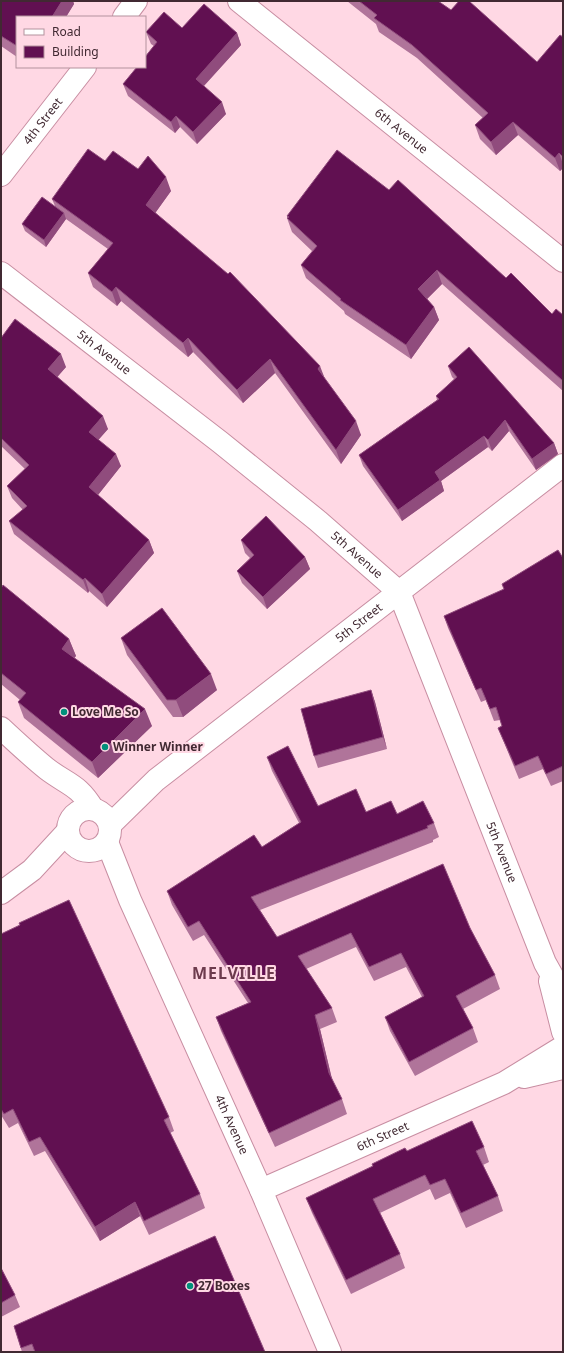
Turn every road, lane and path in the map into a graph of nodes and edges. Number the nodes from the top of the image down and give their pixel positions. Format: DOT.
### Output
graph roads {
  1 [pos="136,1"];
  2 [pos="239,1"];
  3 [pos="125,16"];
  4 [pos="84,68"];
  5 [pos="1,175"];
  6 [pos="563,261"];
  7 [pos="1,273"];
  8 [pos="563,465"];
  9 [pos="399,592"];
  10 [pos="1,728"];
  11 [pos="94,828"];
  12 [pos="32,870"];
  13 [pos="1,893"];
  14 [pos="545,963"];
  15 [pos="563,995"];
  16 [pos="563,1050"];
  17 [pos="260,1190"];
  18 [pos="330,1352"];
  1 -- 3 [label="street"];
  2 -- 6 [label="street, 6th Avenue"];
  4 -- 5 [label="street, 4th Street"];
  7 -- 9 [label="street, 5th Avenue"];
  8 -- 9 [label="street, 5th Street"];
  9 -- 11 [label="street, 5th Street"];
  9 -- 14 [label="street, 5th Avenue"];
  10 -- 11 [label="street, 4th Avenue"];
  11 -- 12 [label="street, 5th Street"];
  11 -- 12 [label="street, 5th Street"];
  11 -- 17 [label="street, 4th Avenue"];
  12 -- 13 [label="street, 5th Street"];
  14 -- 15 [label="street, 5th Avenue"];
  14 -- 16 [label="street, 5th Avenue"];
  16 -- 17 [label="street, 6th Street"];
  17 -- 18 [label="street, 4th Avenue"];
}
